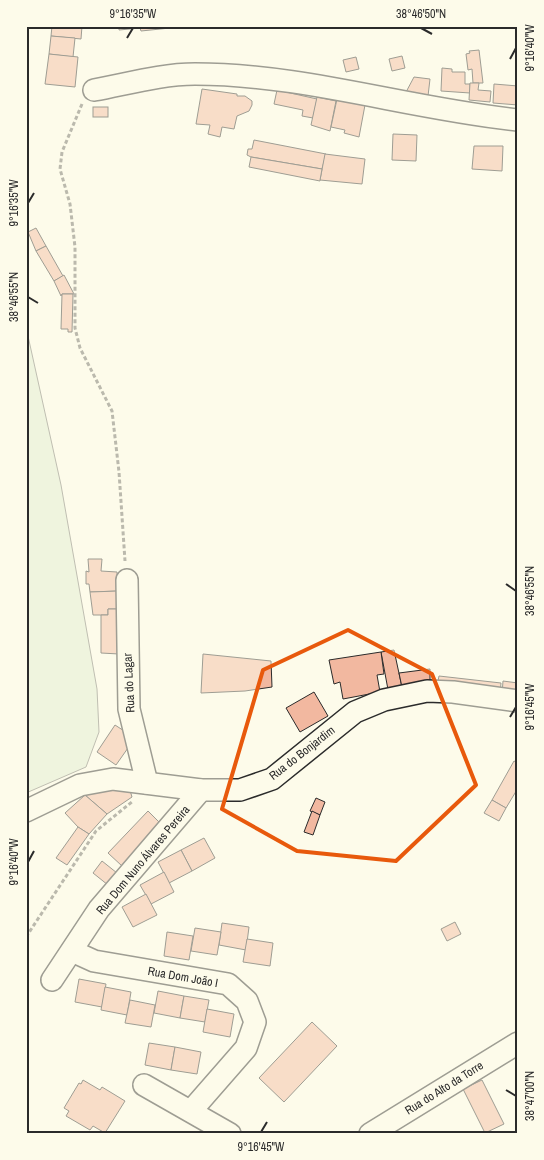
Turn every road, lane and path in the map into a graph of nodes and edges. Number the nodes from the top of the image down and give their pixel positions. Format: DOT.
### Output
graph roads {
  1 [pos="94,90"];
  2 [pos="517,117"];
  3 [pos="127,580"];
  4 [pos="518,701"];
  5 [pos="147,783"];
  6 [pos="201,790"];
  7 [pos="26,811"];
  8 [pos="26,937"];
  9 [pos="72,951"];
  10 [pos="52,980"];
  11 [pos="518,1042"];
  12 [pos="144,1085"];
  13 [pos="191,1111"];
  14 [pos="230,1134"];
  15 [pos="370,1134"];
  1 -- 2 [label="street"];
  1 -- 3 [label="path"];
  3 -- 5 [label="street, Rua do Lagar"];
  4 -- 6 [label="street, Rua do Bonjardim"];
  5 -- 6 [label="street, Rua do Bonjardim"];
  5 -- 7 [label="street, Rua do Bonjardim"];
  5 -- 8 [label="path"];
  6 -- 9 [label="street, Rua Dom Nuno Álvares Pereira"];
  9 -- 10 [label="street, Rua Dom Nuno Álvares Pereira"];
  9 -- 13 [label="street, Rua Dom João I"];
  11 -- 15 [label="street, Rua do Alto da Torre"];
  12 -- 13 [label="street"];
  13 -- 14 [label="street"];
}
